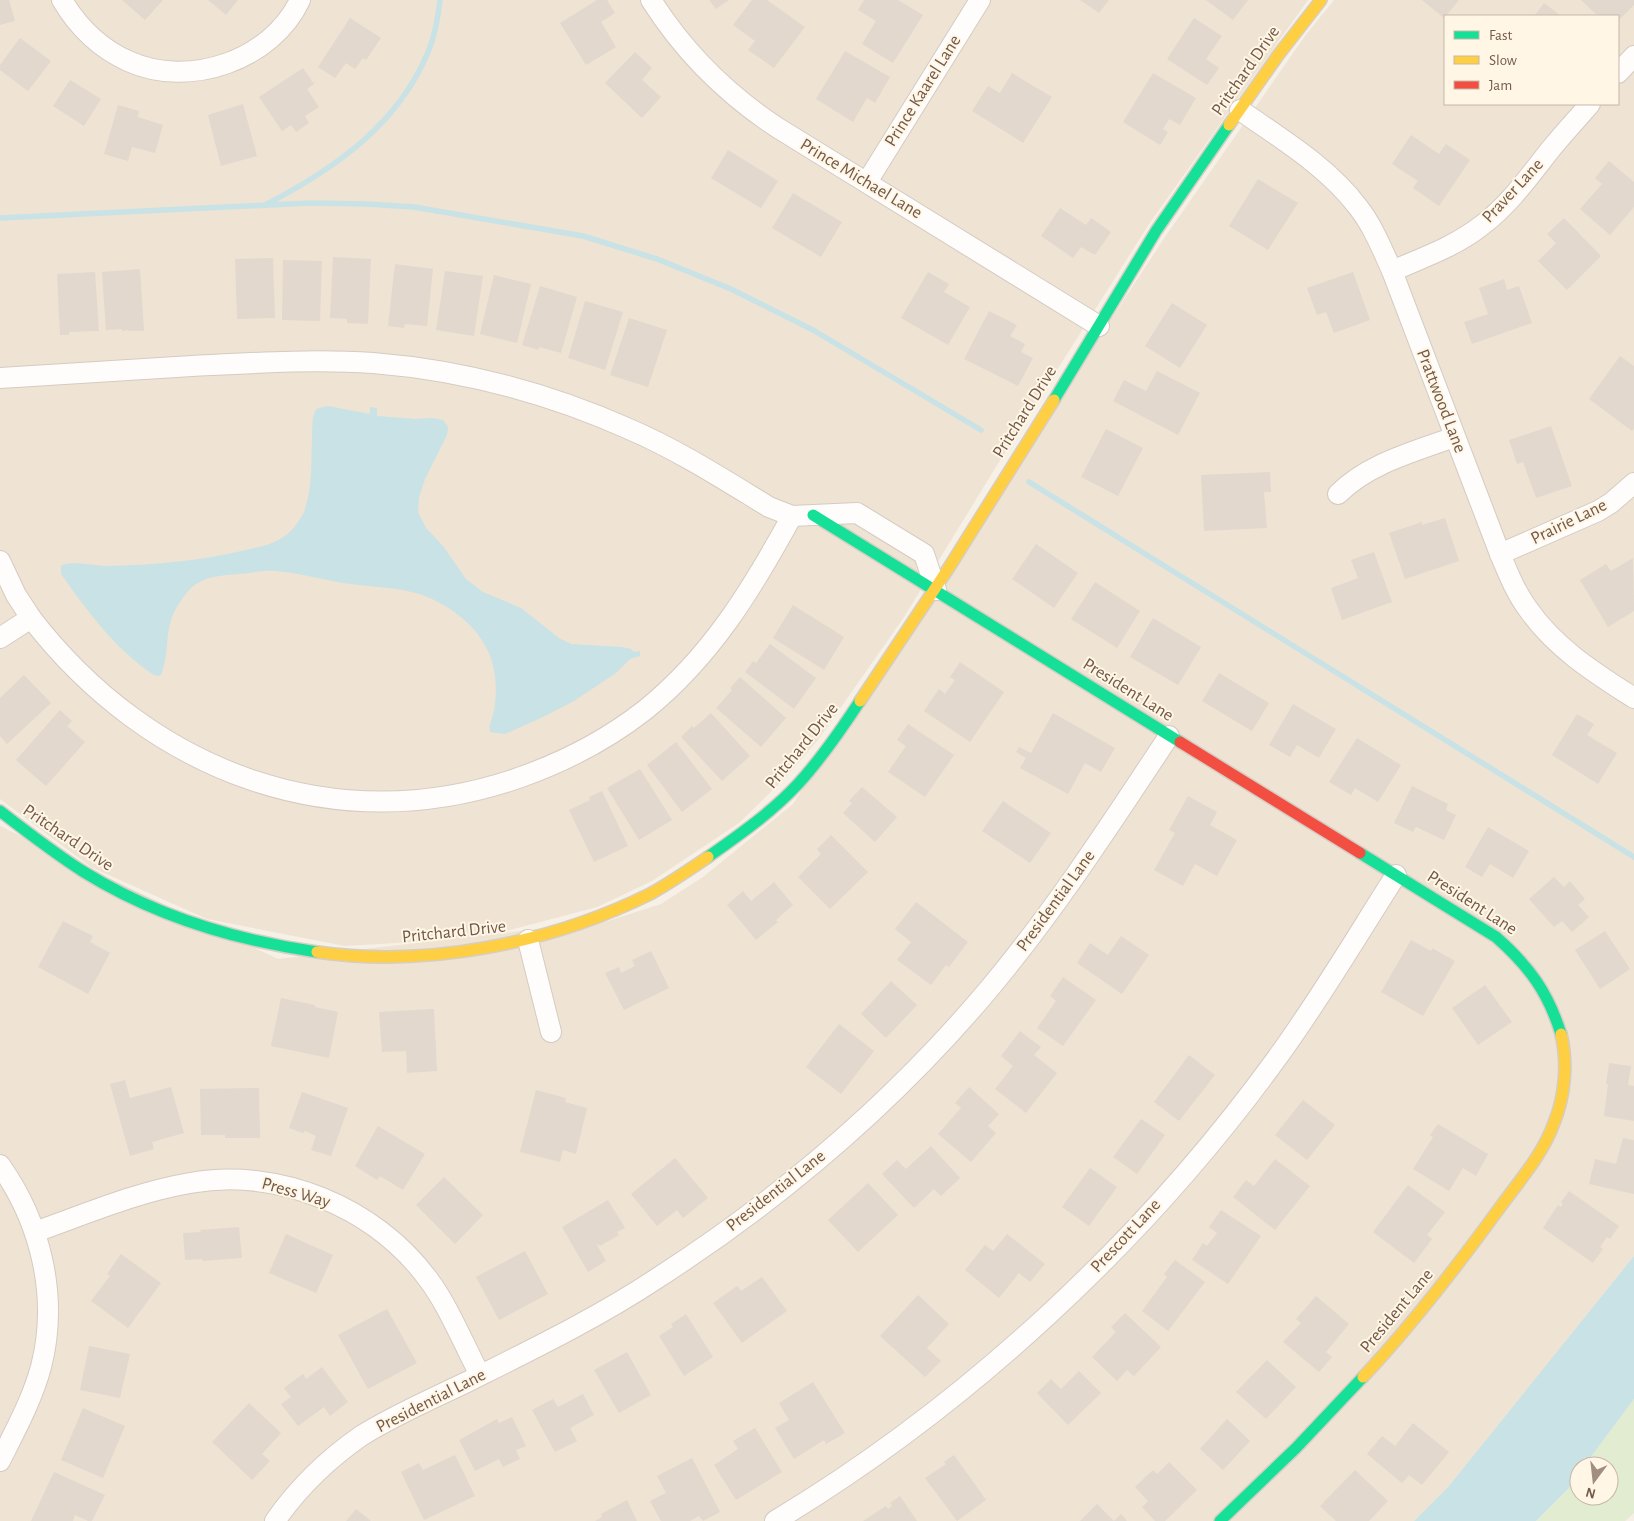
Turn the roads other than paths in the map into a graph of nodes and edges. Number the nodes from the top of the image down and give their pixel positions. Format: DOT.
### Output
graph roads {
  1 [pos="62,0"];
  2 [pos="300,0"];
  3 [pos="651,0"];
  4 [pos="980,0"];
  5 [pos="1321,0"];
  6 [pos="1634,56"];
  7 [pos="1619,72"];
  8 [pos="1589,105"];
  9 [pos="1240,110"];
  10 [pos="867,182"];
  11 [pos="1392,271"];
  12 [pos="1099,326"];
  13 [pos="0,378"];
  14 [pos="1454,437"];
  15 [pos="1634,483"];
  16 [pos="1338,494"];
  17 [pos="792,516"];
  18 [pos="1500,554"];
  19 [pos="0,562"];
  20 [pos="936,590"];
  21 [pos="31,618"];
  22 [pos="0,638"];
  23 [pos="1634,698"];
  24 [pos="1169,736"];
  25 [pos="0,811"];
  26 [pos="1396,875"];
  27 [pos="528,940"];
  28 [pos="551,1032"];
  29 [pos="0,1165"];
  30 [pos="35,1232"];
  31 [pos="480,1375"];
  32 [pos="0,1461"];
  33 [pos="275,1521"];
  34 [pos="775,1521"];
  35 [pos="1220,1521"];
  1 -- 2 [label="street"];
  3 -- 10 [label="street, Prince Michael Lane"];
  4 -- 10 [label="street, Prince Kaarel Lane"];
  5 -- 9 [label="street, Pritchard Drive"];
  6 -- 7 [label="street"];
  8 -- 11 [label="street, Praver Lane"];
  9 -- 11 [label="street, Prattwood Lane"];
  9 -- 12 [label="street, Pritchard Drive"];
  10 -- 12 [label="street, Prince Michael Lane"];
  11 -- 14 [label="street, Prattwood Lane"];
  12 -- 20 [label="street, Pritchard Drive"];
  13 -- 17 [label="street"];
  14 -- 16 [label="street"];
  14 -- 18 [label="street, Prattwood Lane"];
  15 -- 18 [label="street, Prairie Lane"];
  17 -- 20 [label="street"];
  17 -- 21 [label="street"];
  18 -- 23 [label="street, Prattwood Lane"];
  19 -- 21 [label="street"];
  20 -- 24 [label="street, President Lane"];
  20 -- 27 [label="street, Pritchard Drive"];
  21 -- 22 [label="street"];
  24 -- 26 [label="street, President Lane"];
  24 -- 31 [label="street, Presidential Lane"];
  25 -- 27 [label="street, Pritchard Drive"];
  26 -- 34 [label="street, Prescott Lane"];
  26 -- 35 [label="street, President Lane"];
  27 -- 28 [label="street"];
  29 -- 30 [label="street"];
  30 -- 31 [label="street, Press Way"];
  30 -- 32 [label="street"];
  31 -- 33 [label="street, Presidential Lane"];
}
